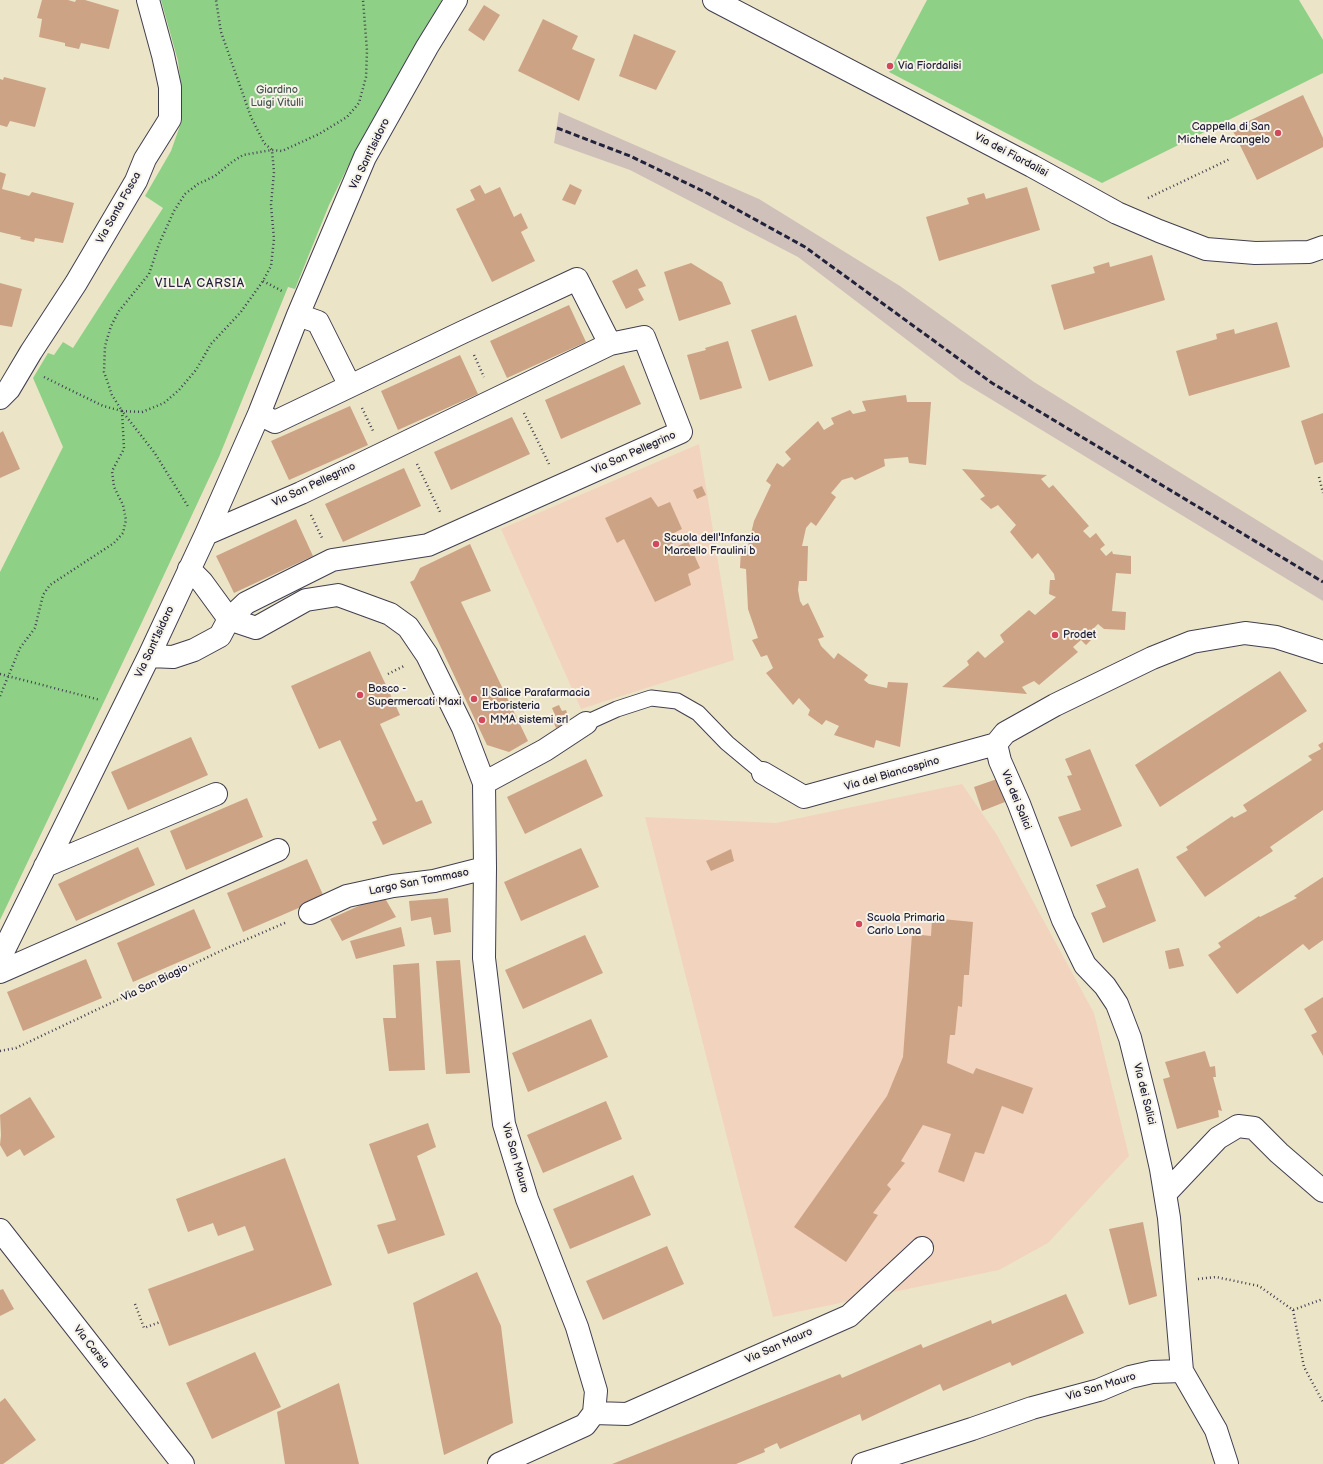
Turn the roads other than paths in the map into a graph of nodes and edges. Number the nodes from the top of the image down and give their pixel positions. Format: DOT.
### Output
graph roads {
  1 [pos="148,0"];
  2 [pos="456,0"];
  3 [pos="714,0"];
  4 [pos="1323,247"];
  5 [pos="298,315"];
  6 [pos="610,344"];
  7 [pos="350,386"];
  8 [pos="0,398"];
  9 [pos="259,414"];
  10 [pos="206,534"];
  11 [pos="189,569"];
  12 [pos="229,619"];
  13 [pos="1323,652"];
  14 [pos="150,656"];
  15 [pos="586,723"];
  16 [pos="996,744"];
  17 [pos="763,773"];
  18 [pos="484,783"];
  19 [pos="216,794"];
  20 [pos="278,850"];
  21 [pos="45,866"];
  22 [pos="485,868"];
  23 [pos="310,912"];
  24 [pos="0,958"];
  25 [pos="0,972"];
  26 [pos="1323,1191"];
  27 [pos="1165,1194"];
  28 [pos="0,1230"];
  29 [pos="922,1248"];
  30 [pos="1182,1371"];
  31 [pos="594,1413"];
  32 [pos="183,1464"];
  33 [pos="499,1464"];
  34 [pos="863,1464"];
  35 [pos="1227,1464"];
  1 -- 8 [label="street, Via Santa Fosca"];
  2 -- 5 [label="street, Via Sant'Isidoro"];
  3 -- 4 [label="street, Via dei Fiordalisi"];
  5 -- 7 [label="street"];
  5 -- 9 [label="street, Via Sant'Isidoro"];
  6 -- 7 [label="street"];
  6 -- 10 [label="street, Via San Pellegrino"];
  6 -- 12 [label="street, Via San Pellegrino"];
  7 -- 9 [label="street"];
  9 -- 10 [label="street, Via Sant'Isidoro"];
  10 -- 11 [label="street, Via Sant'Isidoro"];
  11 -- 12 [label="street"];
  11 -- 14 [label="street, Via Sant'Isidoro"];
  12 -- 14 [label="street"];
  12 -- 18 [label="street"];
  13 -- 16 [label="street, Via del Biancospino"];
  14 -- 21 [label="street, Via Sant'Isidoro"];
  15 -- 17 [label="lane, Via del Biancospino"];
  15 -- 18 [label="street, Via del Biancospino"];
  16 -- 17 [label="street, Via del Biancospino"];
  16 -- 27 [label="street, Via dei Salici"];
  18 -- 22 [label="street"];
  19 -- 21 [label="street"];
  20 -- 25 [label="street"];
  21 -- 24 [label="street, Via Sant'Isidoro"];
  22 -- 23 [label="street, Largo San Tommaso"];
  22 -- 31 [label="street, Via San Mauro"];
  26 -- 27 [label="street"];
  27 -- 30 [label="street, Via dei Salici"];
  28 -- 32 [label="street, Via Carsia"];
  29 -- 31 [label="street, Via San Mauro"];
  30 -- 34 [label="street, Via San Mauro"];
  30 -- 35 [label="street, Via dei Salici"];
  31 -- 33 [label="street"];
}
